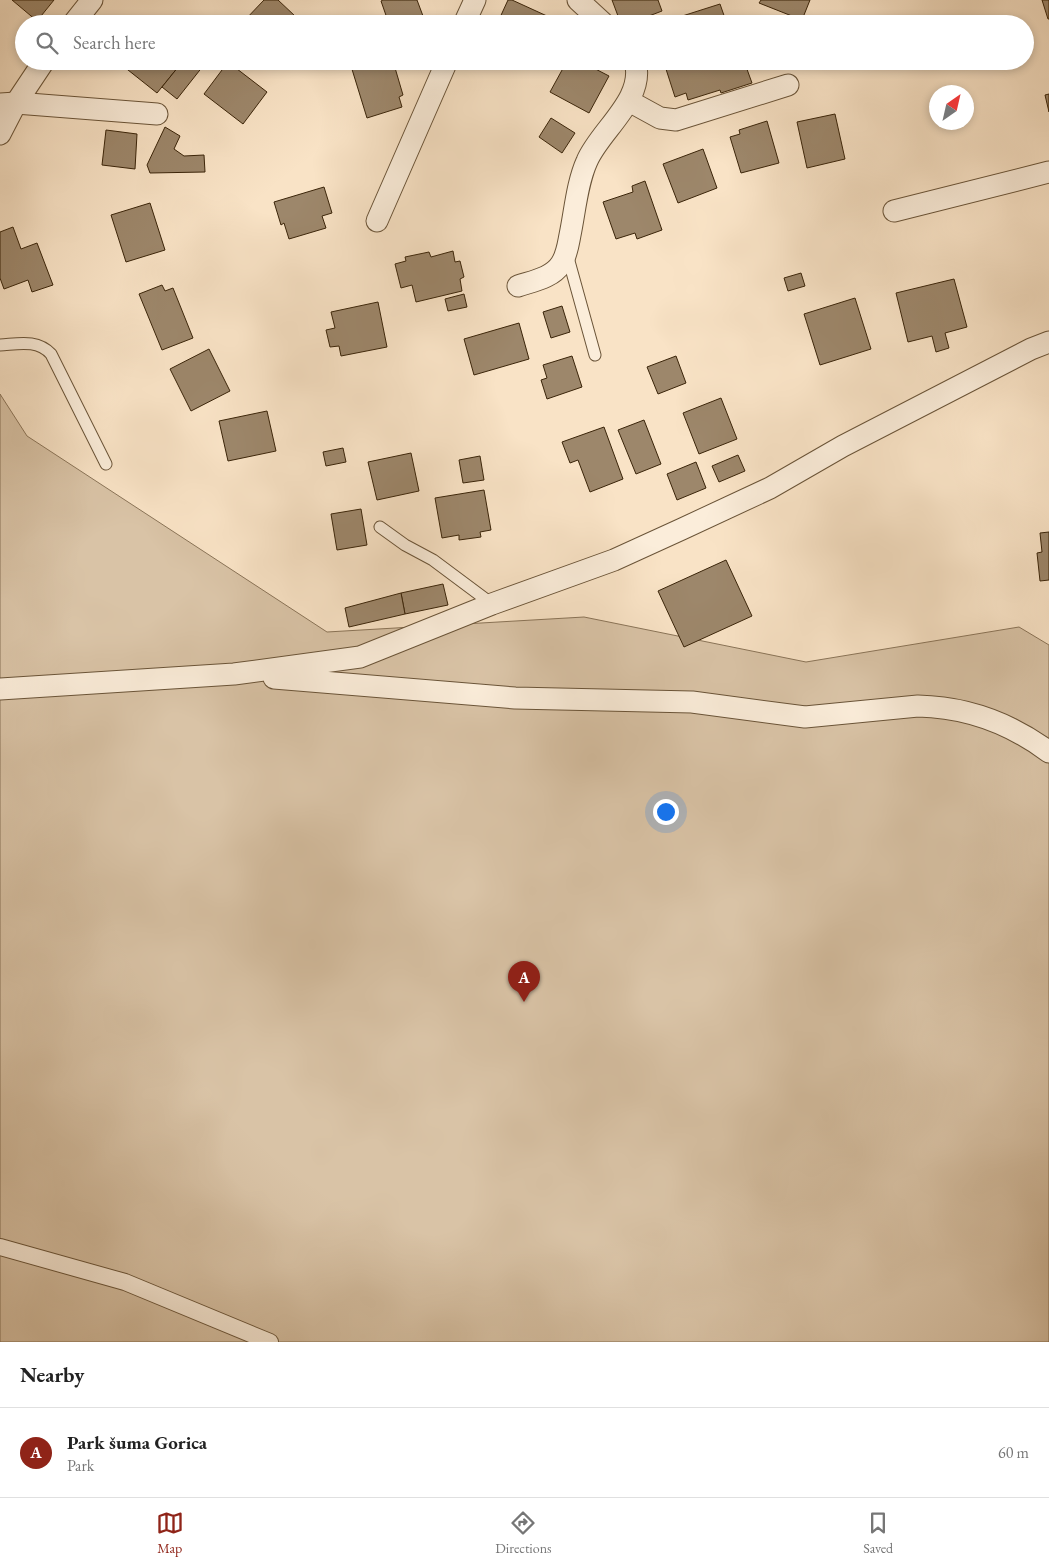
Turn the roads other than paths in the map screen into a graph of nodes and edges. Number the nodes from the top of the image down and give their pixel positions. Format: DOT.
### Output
graph roads {
  1 [pos="92,0"];
  2 [pos="474,0"];
  3 [pos="578,0"];
  4 [pos="80,15"];
  5 [pos="468,15"];
  6 [pos="594,15"];
  7 [pos="36,70"];
  8 [pos="443,70"];
  9 [pos="636,70"];
  10 [pos="788,85"];
  11 [pos="629,101"];
  12 [pos="8,103"];
  13 [pos="157,114"];
  14 [pos="0,134"];
  15 [pos="1049,172"];
  16 [pos="894,211"];
  17 [pos="377,221"];
  18 [pos="567,252"];
  19 [pos="518,286"];
  20 [pos="1049,342"];
  21 [pos="0,345"];
  22 [pos="595,355"];
  23 [pos="106,464"];
  24 [pos="380,527"];
  25 [pos="492,604"];
  26 [pos="234,674"];
  27 [pos="0,689"];
  28 [pos="1046,747"];
  29 [pos="0,1247"];
  30 [pos="270,1342"];
  1 -- 4 [label="street"];
  2 -- 5 [label="street"];
  3 -- 6 [label="street"];
  7 -- 12 [label="street"];
  8 -- 17 [label="street"];
  9 -- 11 [label="street"];
  10 -- 11 [label="street"];
  11 -- 18 [label="street"];
  12 -- 13 [label="street"];
  12 -- 14 [label="street"];
  15 -- 16 [label="street"];
  18 -- 19 [label="street"];
  18 -- 22 [label="lane"];
  20 -- 25 [label="street"];
  21 -- 23 [label="lane"];
  24 -- 25 [label="lane"];
  25 -- 26 [label="street"];
  26 -- 27 [label="street"];
  26 -- 28 [label="street"];
  29 -- 30 [label="street"];
}
